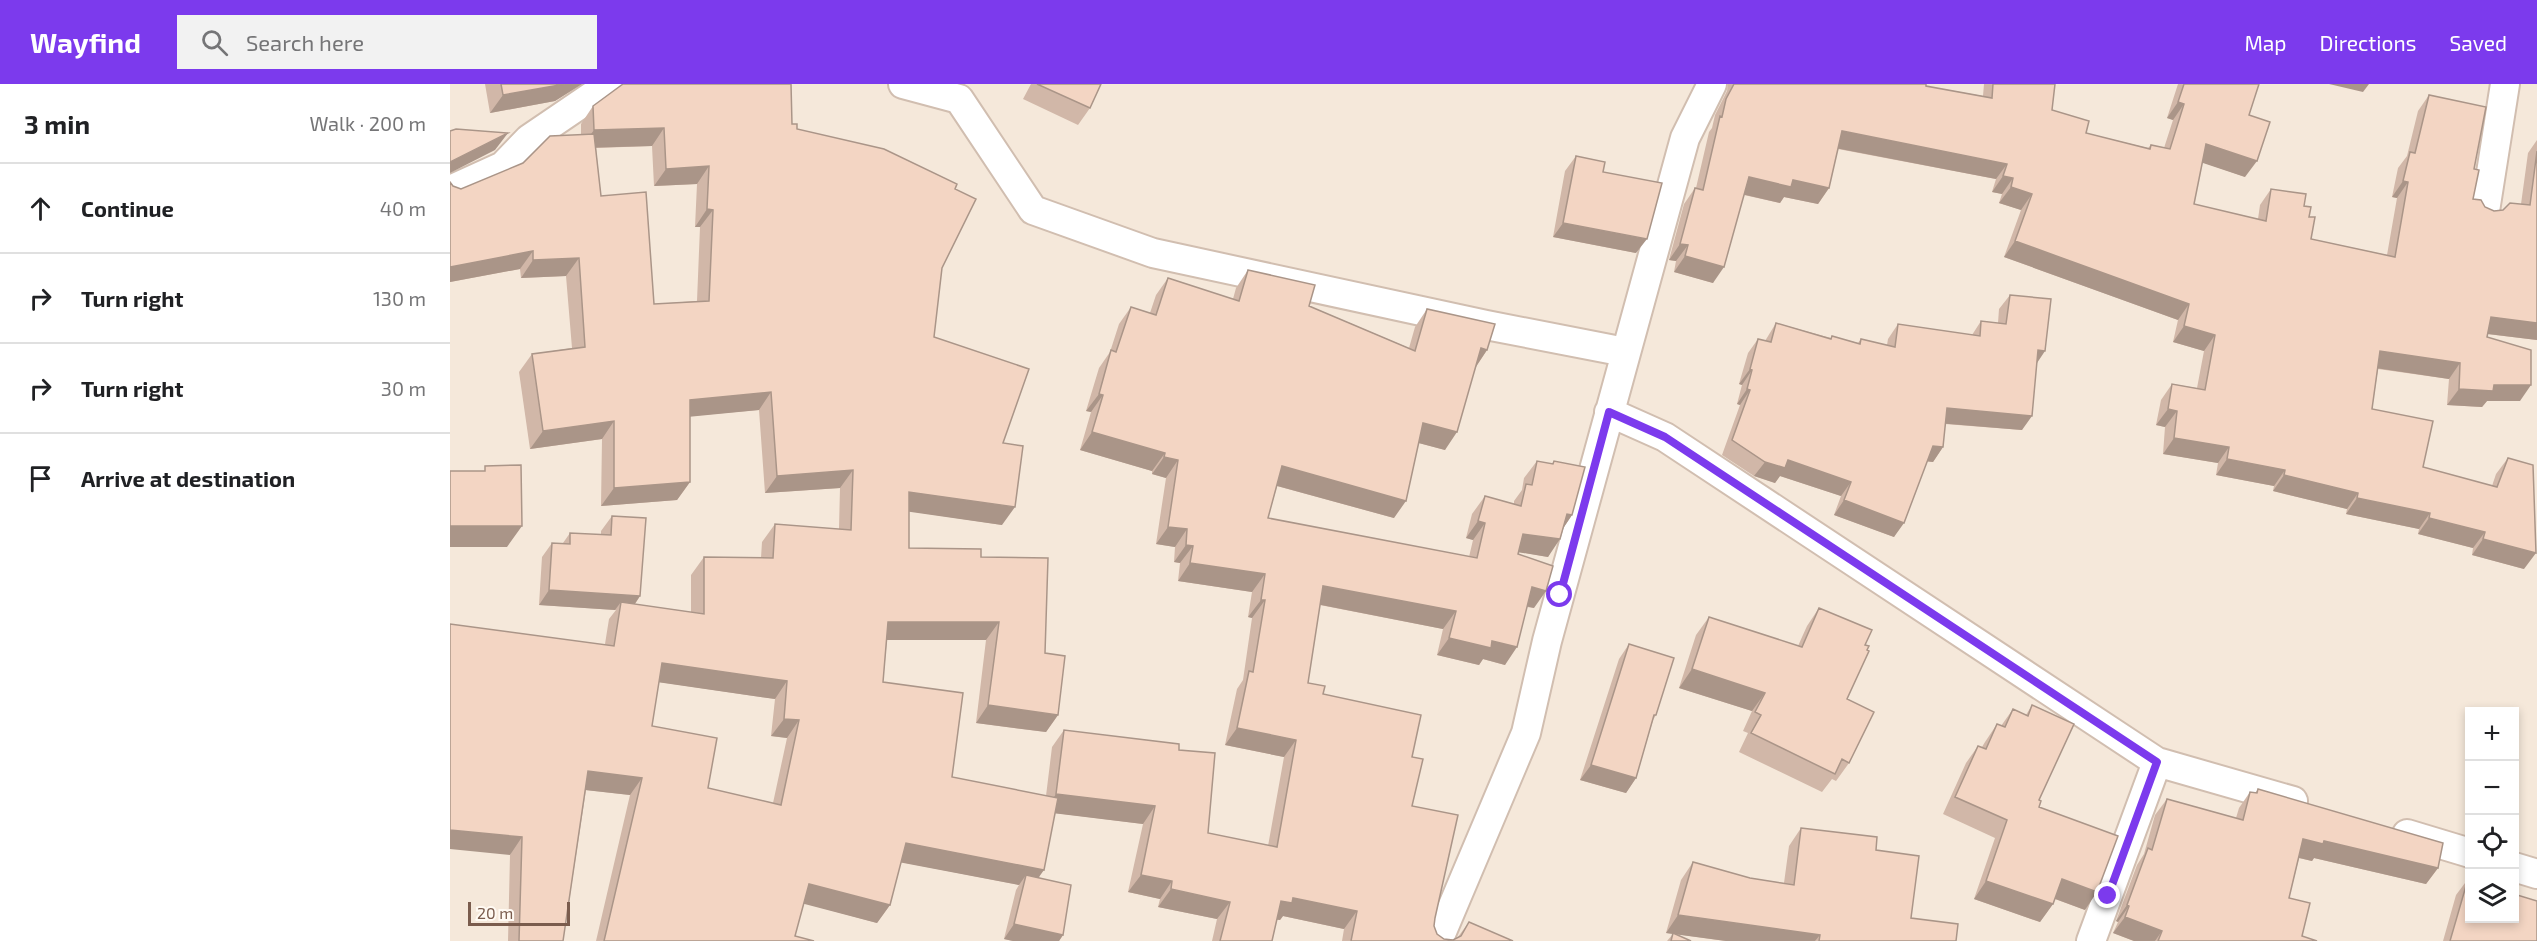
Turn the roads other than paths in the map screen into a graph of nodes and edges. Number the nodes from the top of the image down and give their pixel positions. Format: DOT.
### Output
graph roads {
  1 [pos="610,84"];
  2 [pos="903,84"];
  3 [pos="1712,84"];
  4 [pos="2505,84"];
  5 [pos="450,190"];
  6 [pos="2485,211"];
  7 [pos="1625,352"];
  8 [pos="1609,412"];
  9 [pos="2157,762"];
  10 [pos="2313,807"];
  11 [pos="2379,826"];
  12 [pos="2465,852"];
  13 [pos="2519,869"];
  14 [pos="2537,874"];
  15 [pos="1438,941"];
  16 [pos="2091,941"];
  1 -- 5 [label="street"];
  2 -- 7 [label="street"];
  3 -- 7 [label="street"];
  4 -- 6 [label="street"];
  7 -- 8 [label="street"];
  8 -- 9 [label="street"];
  8 -- 15 [label="street"];
  9 -- 10 [label="street"];
  9 -- 16 [label="street"];
  11 -- 12 [label="street"];
  13 -- 14 [label="street"];
}
